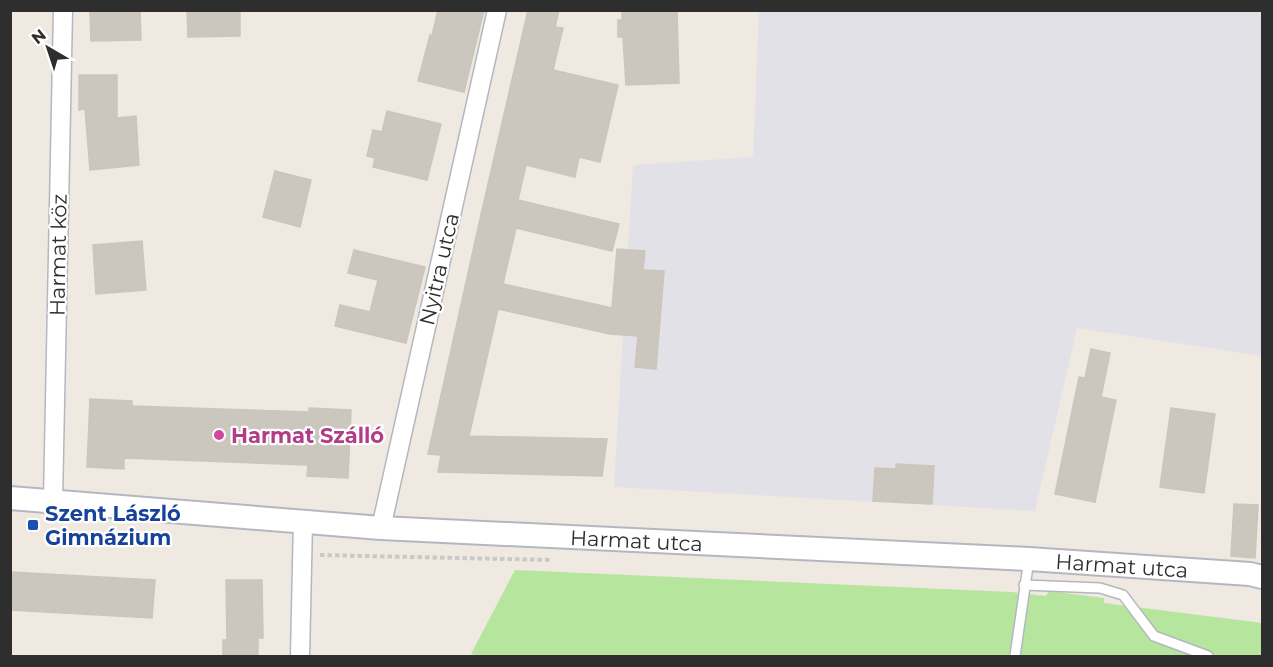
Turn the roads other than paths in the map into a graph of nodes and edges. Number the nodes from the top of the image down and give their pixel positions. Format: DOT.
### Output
graph roads {
  1 [pos="63,10"];
  2 [pos="497,10"];
  3 [pos="10,498"];
  4 [pos="53,500"];
  5 [pos="303,521"];
  6 [pos="381,528"];
  7 [pos="1029,559"];
  8 [pos="1263,577"];
  9 [pos="1024,585"];
  10 [pos="300,657"];
  11 [pos="1015,657"];
  12 [pos="1208,657"];
  1 -- 4 [label="street, Harmat köz"];
  2 -- 6 [label="street, Nyitra utca"];
  3 -- 4 [label="street, Harmat utca"];
  4 -- 5 [label="street, Harmat utca"];
  5 -- 6 [label="street, Harmat utca"];
  5 -- 10 [label="street"];
  6 -- 7 [label="street, Harmat utca"];
  7 -- 8 [label="street, Harmat utca"];
  7 -- 9 [label="lane"];
  9 -- 11 [label="lane"];
  9 -- 12 [label="lane"];
}
